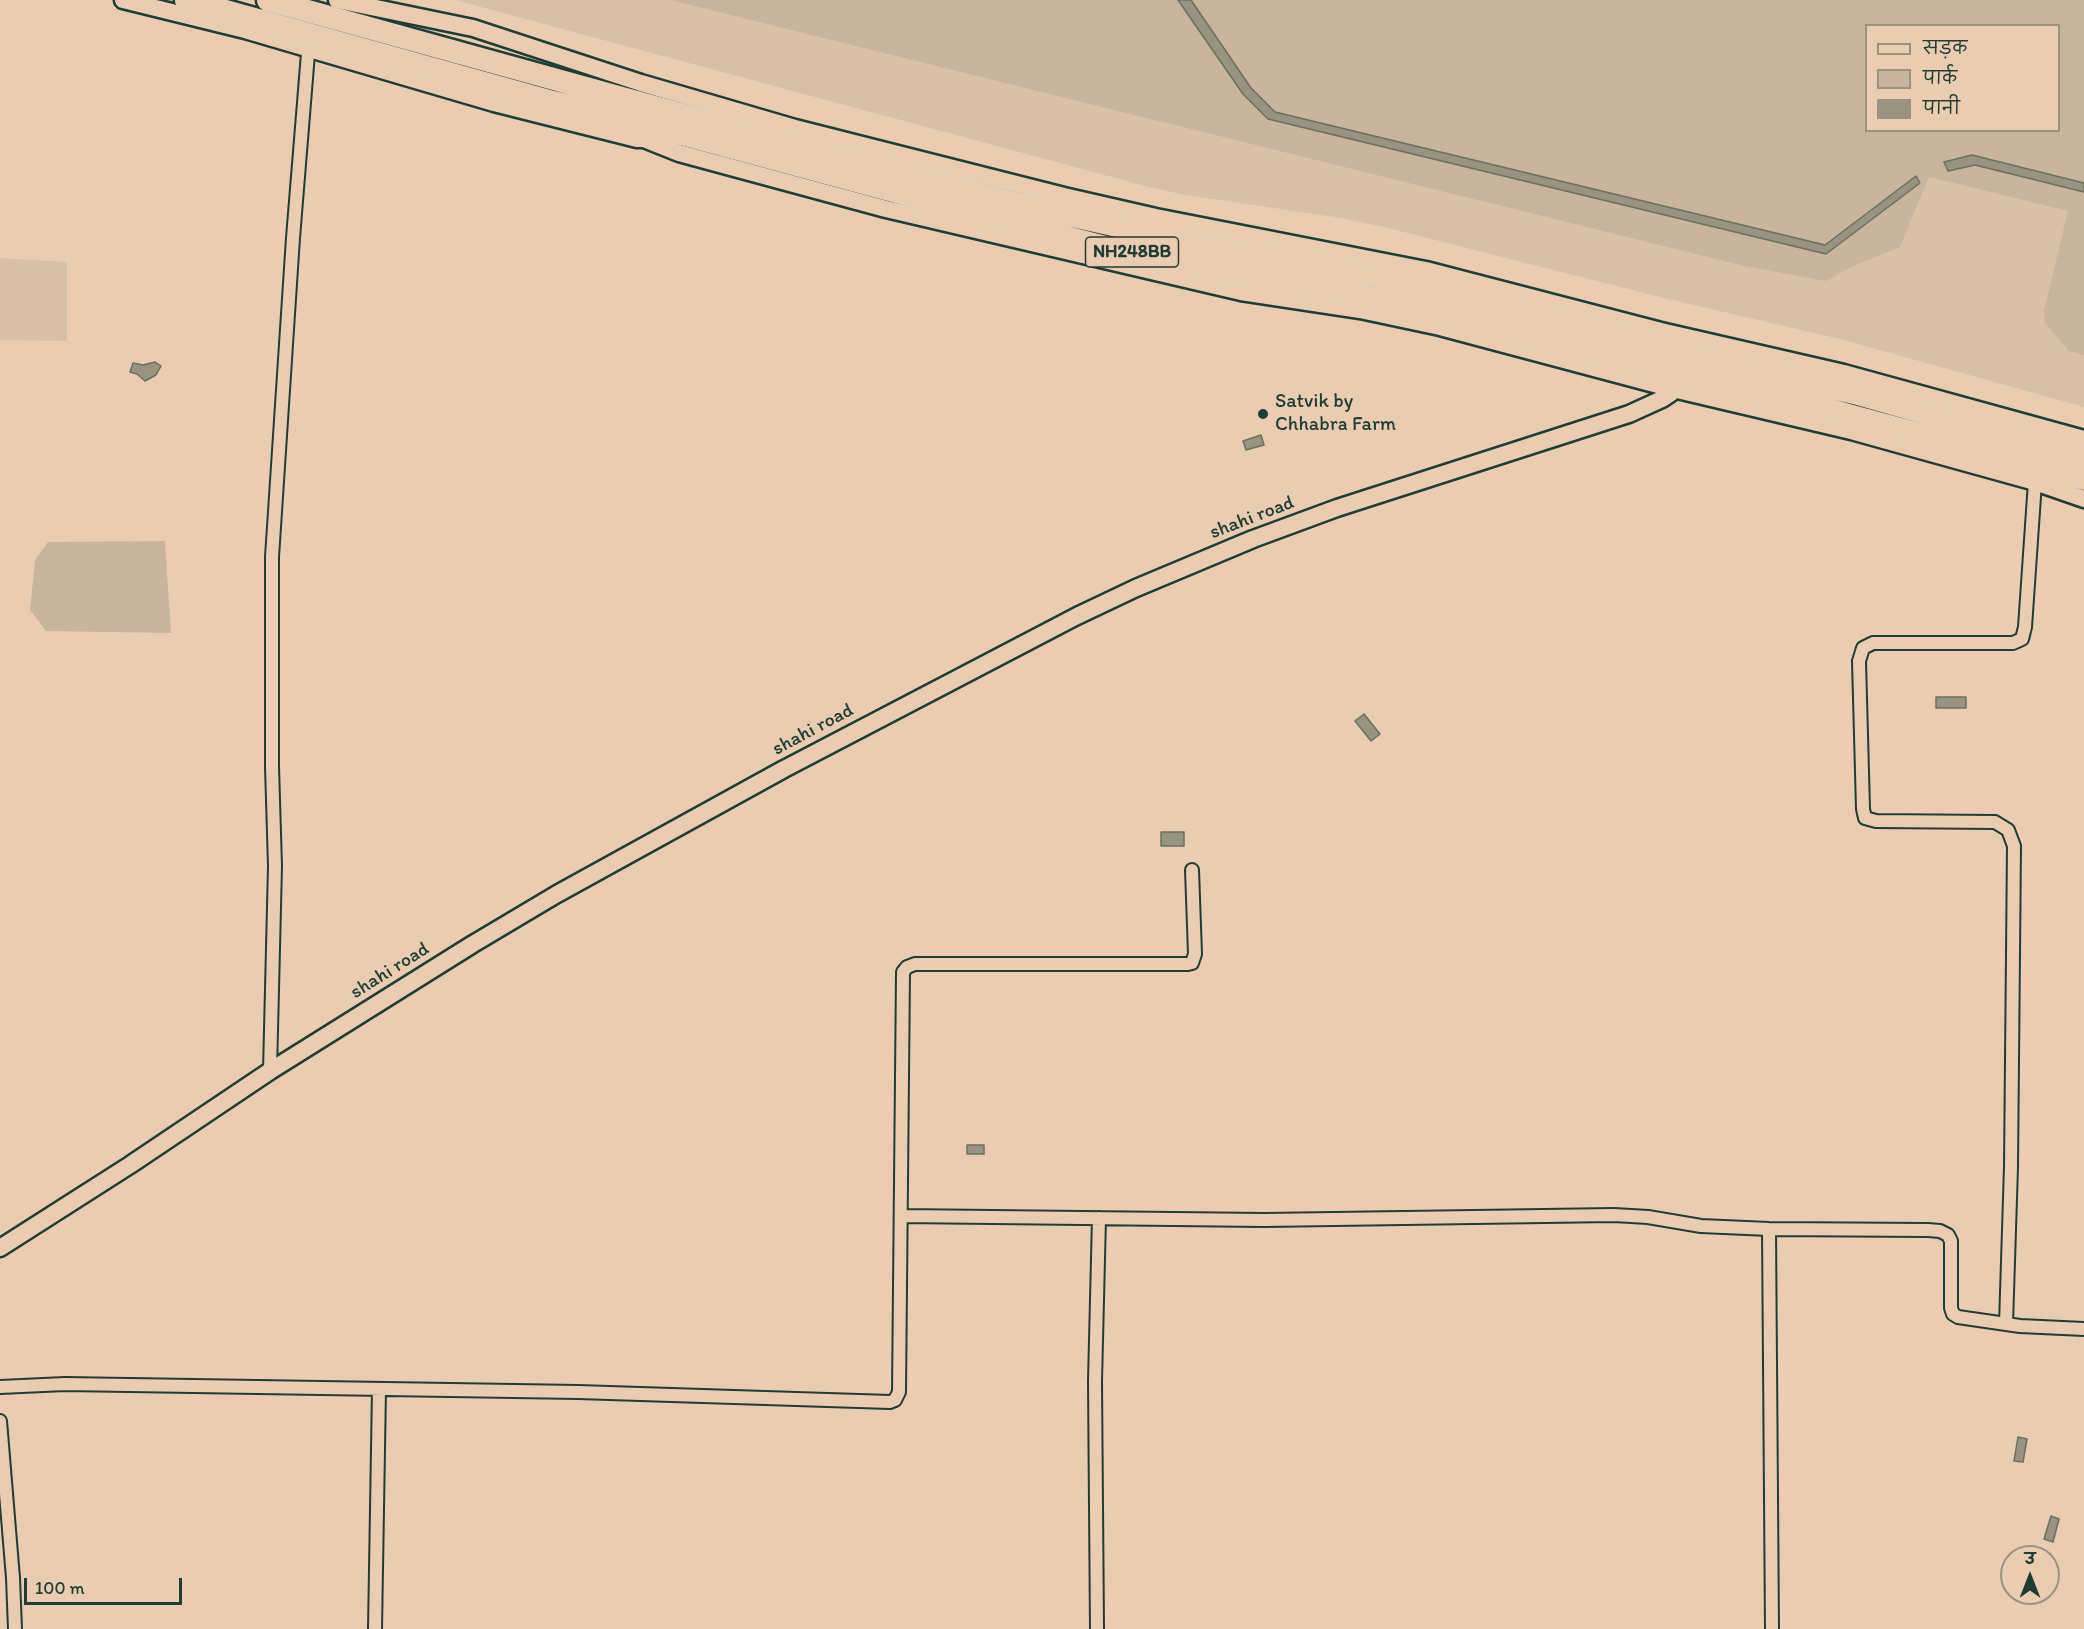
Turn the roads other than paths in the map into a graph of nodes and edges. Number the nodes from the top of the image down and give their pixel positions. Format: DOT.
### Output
graph roads {
  1 [pos="123,0"];
  2 [pos="186,0"];
  3 [pos="268,0"];
  4 [pos="337,0"];
  5 [pos="309,41"];
  6 [pos="1678,373"];
  7 [pos="2084,440"];
  8 [pos="2084,458"];
  9 [pos="2084,479"];
  10 [pos="2035,482"];
  11 [pos="2084,499"];
  12 [pos="1192,870"];
  13 [pos="270,1071"];
  14 [pos="902,1216"];
  15 [pos="1099,1218"];
  16 [pos="1769,1229"];
  17 [pos="0,1248"];
  18 [pos="2006,1324"];
  19 [pos="2084,1329"];
  20 [pos="0,1387"];
  21 [pos="379,1389"];
  22 [pos="0,1421"];
  23 [pos="6,1578"];
  24 [pos="15,1629"];
  25 [pos="375,1629"];
  26 [pos="1097,1629"];
  27 [pos="1772,1629"];
  1 -- 5 [label="street"];
  2 -- 5 [label="highway, NH248BB"];
  3 -- 6 [label="highway, NH248BB"];
  4 -- 7 [label="street"];
  5 -- 6 [label="highway, NH248BB"];
  5 -- 13 [label="street"];
  6 -- 8 [label="highway, NH248BB"];
  6 -- 9 [label="highway, NH248BB"];
  6 -- 10 [label="street"];
  6 -- 13 [label="street, shahi road"];
  10 -- 11 [label="street"];
  10 -- 18 [label="street"];
  12 -- 14 [label="street"];
  13 -- 17 [label="street, shahi road"];
  14 -- 15 [label="street"];
  14 -- 21 [label="street"];
  15 -- 16 [label="street"];
  15 -- 26 [label="street"];
  16 -- 18 [label="street"];
  16 -- 27 [label="street"];
  18 -- 19 [label="street"];
  20 -- 21 [label="street"];
  21 -- 25 [label="street"];
  22 -- 23 [label="street"];
  23 -- 24 [label="street"];
}
